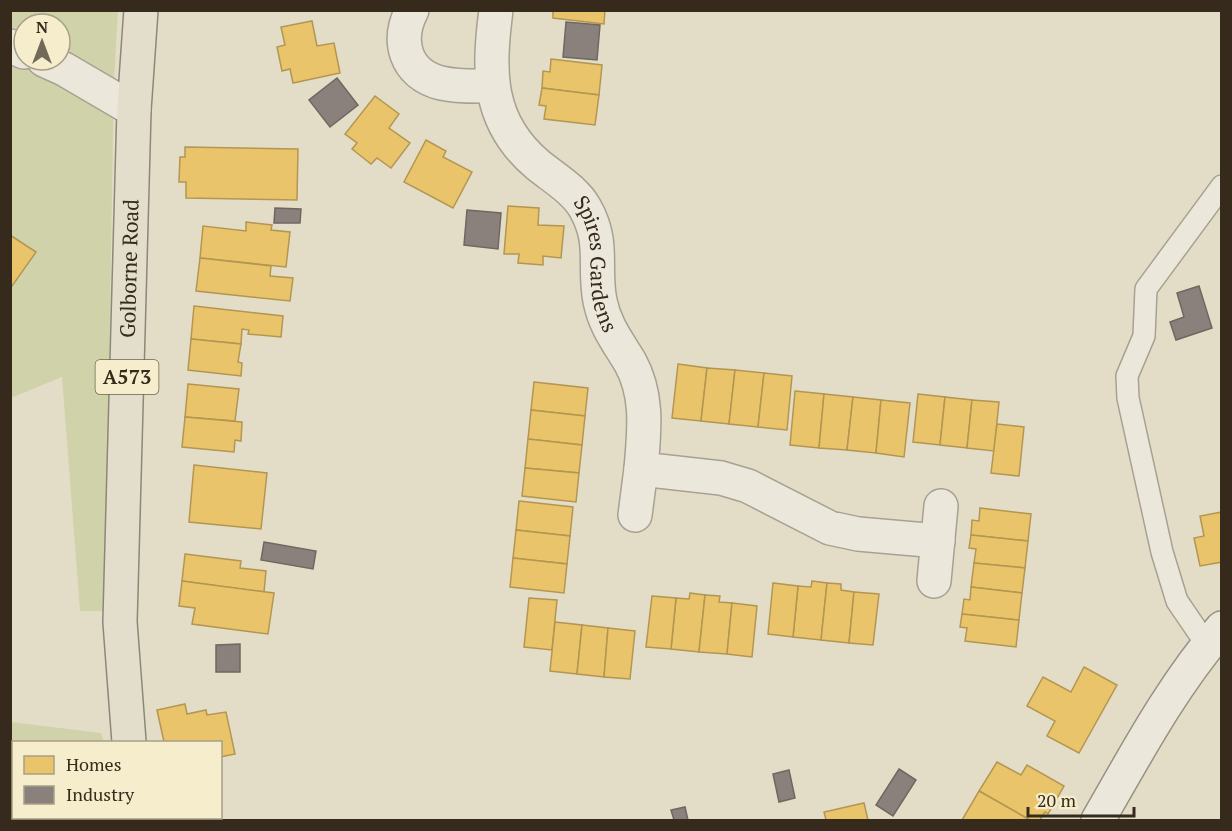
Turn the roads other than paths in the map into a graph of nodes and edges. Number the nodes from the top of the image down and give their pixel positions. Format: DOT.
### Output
graph roads {
  1 [pos="141,10"];
  2 [pos="412,10"];
  3 [pos="496,10"];
  4 [pos="69,72"];
  5 [pos="492,86"];
  6 [pos="134,110"];
  7 [pos="1221,186"];
  8 [pos="641,470"];
  9 [pos="941,506"];
  10 [pos="635,515"];
  11 [pos="938,541"];
  12 [pos="934,581"];
  13 [pos="1214,636"];
  14 [pos="129,741"];
  15 [pos="1098,820"];
  1 -- 6 [label="main road, Golborne Road / A573"];
  2 -- 5 [label="street"];
  3 -- 5 [label="street, Spires Gardens"];
  4 -- 6 [label="street"];
  5 -- 8 [label="street, Spires Gardens"];
  6 -- 14 [label="main road, Golborne Road / A573"];
  7 -- 13 [label="lane"];
  8 -- 10 [label="street, Spires Gardens"];
  8 -- 11 [label="street"];
  9 -- 11 [label="street"];
  11 -- 12 [label="street"];
  13 -- 15 [label="street"];
}
